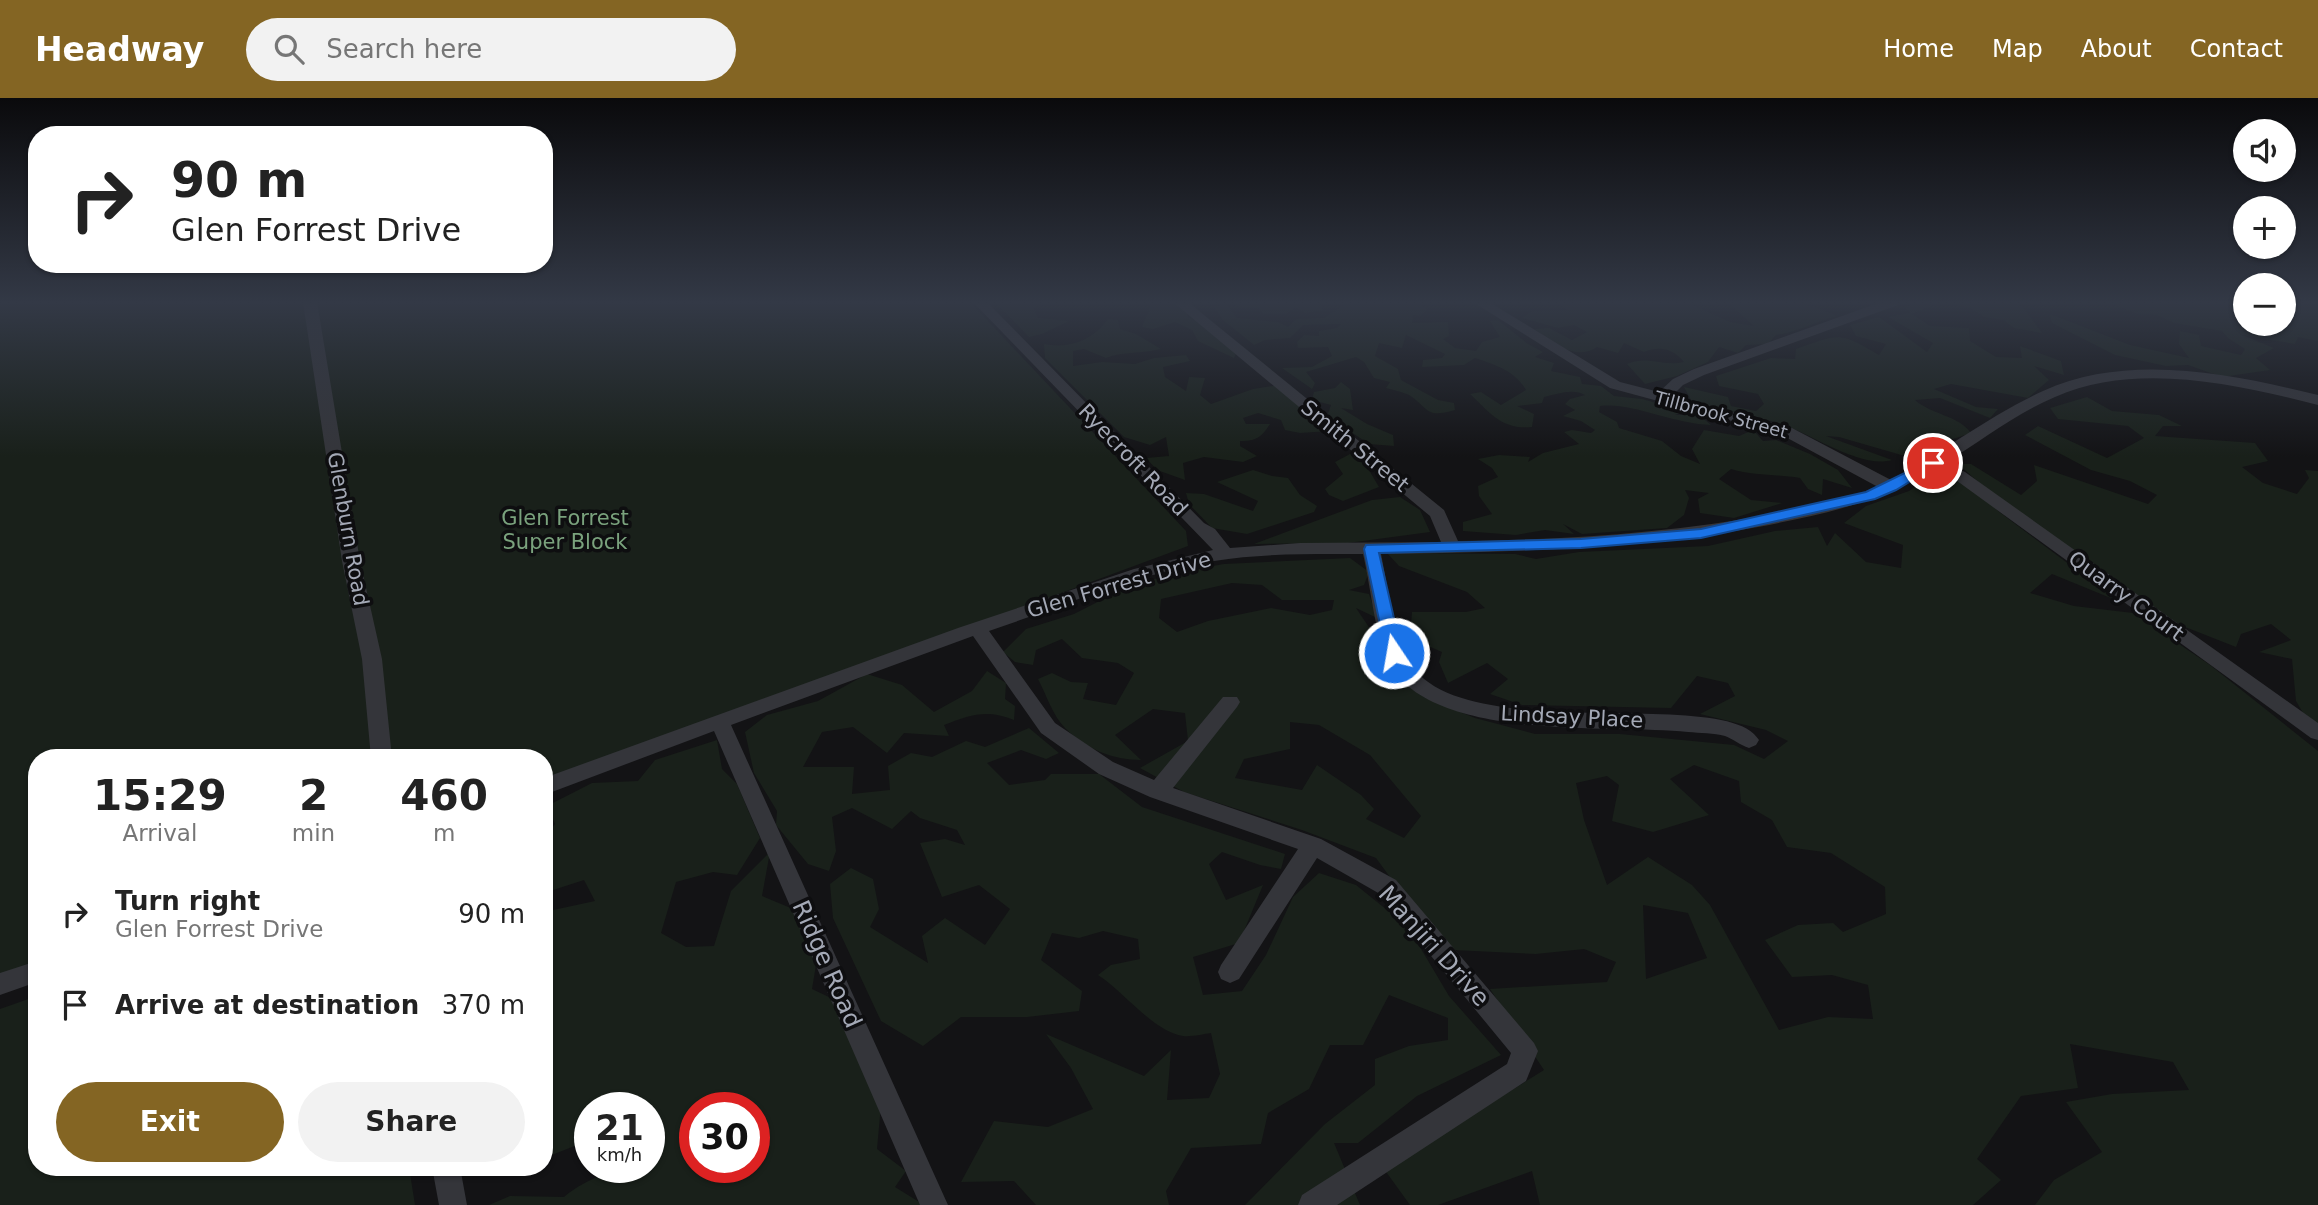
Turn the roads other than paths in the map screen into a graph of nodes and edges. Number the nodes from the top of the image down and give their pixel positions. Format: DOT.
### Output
graph roads {
  1 [pos="318,354"];
  2 [pos="1030,354"];
  3 [pos="1243,354"];
  4 [pos="1562,354"];
  5 [pos="1750,354"];
  6 [pos="1661,398"];
  7 [pos="2318,400"];
  8 [pos="1933,463"];
  9 [pos="1891,487"];
  10 [pos="1198,527"];
  11 [pos="1452,547"];
  12 [pos="1371,549"];
  13 [pos="1218,555"];
  14 [pos="977,628"];
  15 [pos="1230,702"];
  16 [pos="720,722"];
  17 [pos="2318,733"];
  18 [pos="1749,740"];
  19 [pos="381,749"];
  20 [pos="553,784"];
  21 [pos="1158,791"];
  22 [pos="1313,845"];
  23 [pos="1230,972"];
  24 [pos="28,974"];
  25 [pos="0,984"];
  26 [pos="448,1176"];
  27 [pos="453,1205"];
  28 [pos="934,1205"];
  29 [pos="1312,1205"];
  1 -- 19 [label="street, Glenburn Road"];
  2 -- 10 [label="street, Ryecroft Road"];
  3 -- 11 [label="street, Smith Street"];
  4 -- 6 [label="street, Tillbrook Street"];
  5 -- 6 [label="street"];
  6 -- 9 [label="street, Tillbrook Street"];
  7 -- 8 [label="street, Glen Forrest Drive"];
  8 -- 9 [label="street, Glen Forrest Drive"];
  8 -- 17 [label="street, Quarry Court"];
  9 -- 11 [label="street, Glen Forrest Drive"];
  10 -- 13 [label="street, Ryecroft Road"];
  11 -- 12 [label="street, Glen Forrest Drive"];
  12 -- 13 [label="street, Glen Forrest Drive"];
  12 -- 18 [label="street, Lindsay Place"];
  13 -- 14 [label="street, Glen Forrest Drive"];
  14 -- 16 [label="street, Glen Forrest Drive"];
  14 -- 21 [label="street, Manjiri Drive"];
  15 -- 21 [label="street"];
  16 -- 20 [label="street, Glen Forrest Drive"];
  16 -- 28 [label="street, Ridge Road"];
  21 -- 22 [label="street, Manjiri Drive"];
  22 -- 23 [label="street"];
  22 -- 29 [label="street, Manjiri Drive"];
  24 -- 25 [label="street"];
  26 -- 27 [label="street"];
}
